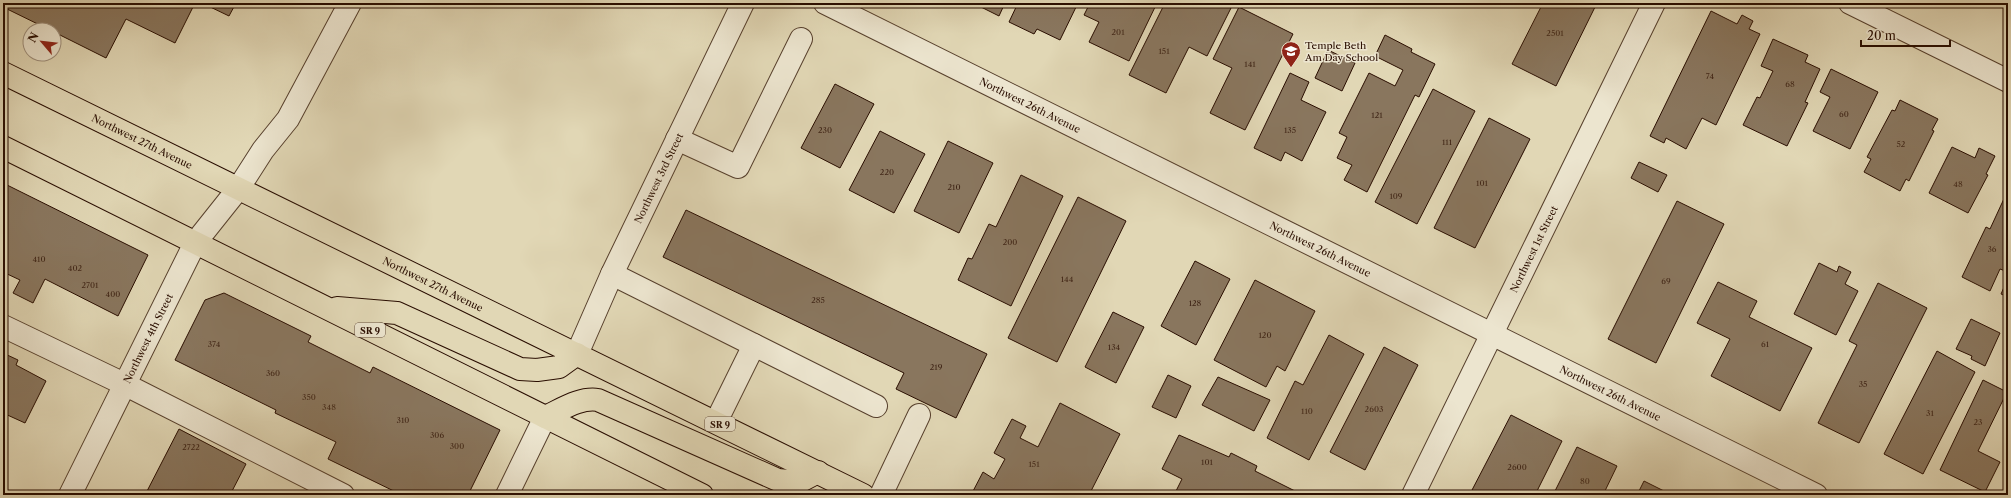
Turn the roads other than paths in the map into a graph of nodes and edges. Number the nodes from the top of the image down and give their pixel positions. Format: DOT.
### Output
graph roads {
  1 [pos="350,3"];
  2 [pos="744,3"];
  3 [pos="825,3"];
  4 [pos="1654,3"];
  5 [pos="1850,3"];
  6 [pos="801,39"];
  7 [pos="3,73"];
  8 [pos="2008,81"];
  9 [pos="677,139"];
  10 [pos="3,146"];
  11 [pos="238,189"];
  12 [pos="195,243"];
  13 [pos="612,274"];
  14 [pos="326,308"];
  15 [pos="3,326"];
  16 [pos="1491,335"];
  17 [pos="754,345"];
  18 [pos="577,354"];
  19 [pos="124,384"];
  20 [pos="876,406"];
  21 [pos="919,415"];
  22 [pos="545,417"];
  23 [pos="716,422"];
  24 [pos="818,472"];
  25 [pos="70,495"];
  26 [pos="343,495"];
  27 [pos="507,495"];
  28 [pos="702,495"];
  29 [pos="863,495"];
  30 [pos="881,495"];
  31 [pos="1413,495"];
  32 [pos="1816,495"];
  1 -- 11 [label="street, Northwest 4th Street"];
  2 -- 9 [label="street, Northwest 3rd Street"];
  3 -- 16 [label="street, Northwest 26th Avenue"];
  4 -- 16 [label="street, Northwest 1st Street"];
  5 -- 8 [label="street"];
  6 -- 9 [label="street"];
  7 -- 11 [label="highway, Northwest 27th Avenue / SR 9"];
  9 -- 13 [label="street, Northwest 3rd Street"];
  10 -- 12 [label="highway, SR 9"];
  11 -- 12 [label="street, Northwest 4th Street"];
  11 -- 18 [label="highway, Northwest 27th Avenue / SR 9"];
  12 -- 14 [label="highway, SR 9"];
  12 -- 19 [label="street, Northwest 4th Street"];
  13 -- 17 [label="street"];
  13 -- 18 [label="street, Northwest 3rd Street"];
  14 -- 18 [label="highway"];
  14 -- 22 [label="highway, SR 9"];
  15 -- 19 [label="street"];
  16 -- 31 [label="street, Northwest 1st Street"];
  16 -- 32 [label="street, Northwest 26th Avenue"];
  17 -- 20 [label="street"];
  17 -- 23 [label="street"];
  18 -- 23 [label="highway, Northwest 27th Avenue / SR 9"];
  19 -- 25 [label="street, Northwest 4th Street"];
  19 -- 26 [label="street"];
  21 -- 30 [label="street"];
  22 -- 24 [label="highway"];
  22 -- 27 [label="street"];
  22 -- 28 [label="highway, SR 9"];
  23 -- 24 [label="highway, Northwest 27th Avenue / SR 9"];
  24 -- 29 [label="highway, Northwest 27th Avenue / SR 9"];
}
